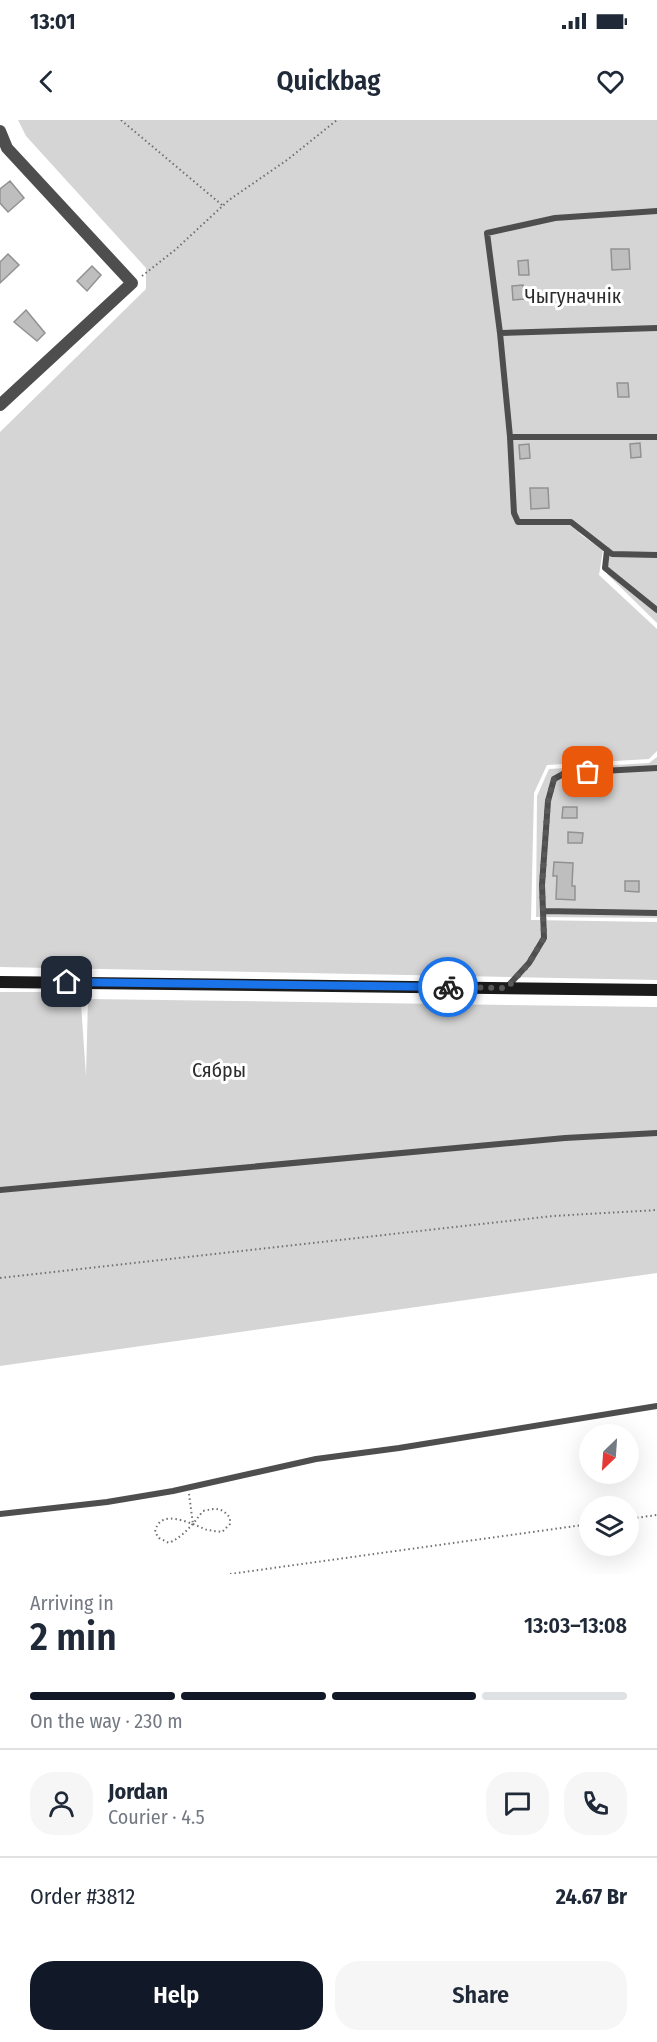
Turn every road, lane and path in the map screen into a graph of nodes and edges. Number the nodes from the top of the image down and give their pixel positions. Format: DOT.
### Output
graph roads {
  1 [pos="121,120"];
  2 [pos="337,120"];
  3 [pos="0,131"];
  4 [pos="4,151"];
  5 [pos="222,205"];
  6 [pos="657,211"];
  7 [pos="132,283"];
  8 [pos="657,328"];
  9 [pos="500,333"];
  10 [pos="0,405"];
  11 [pos="510,437"];
  12 [pos="657,437"];
  13 [pos="607,550"];
  14 [pos="657,555"];
  15 [pos="657,610"];
  16 [pos="657,768"];
  17 [pos="543,911"];
  18 [pos="657,913"];
  19 [pos="0,982"];
  20 [pos="507,988"];
  21 [pos="657,990"];
  22 [pos="657,1133"];
  23 [pos="0,1190"];
  24 [pos="657,1210"];
  25 [pos="0,1278"];
  26 [pos="657,1406"];
  27 [pos="188,1487"];
  28 [pos="0,1514"];
  29 [pos="657,1515"];
  30 [pos="639,1517"];
  31 [pos="193,1524"];
  32 [pos="579,1526"];
  33 [pos="231,1574"];
  1 -- 5 [label="path"];
  2 -- 5 [label="path"];
  3 -- 4 [label="street"];
  4 -- 7 [label="street"];
  5 -- 7 [label="path"];
  6 -- 9 [label="lane"];
  7 -- 10 [label="street"];
  8 -- 9 [label="lane"];
  9 -- 11 [label="lane"];
  11 -- 12 [label="lane"];
  11 -- 13 [label="lane"];
  13 -- 14 [label="lane"];
  13 -- 15 [label="lane"];
  16 -- 17 [label="lane"];
  17 -- 18 [label="lane"];
  17 -- 20 [label="lane"];
  19 -- 20 [label="main road"];
  20 -- 21 [label="main road"];
  22 -- 23 [label="lane"];
  24 -- 25 [label="path"];
  26 -- 27 [label="lane"];
  27 -- 28 [label="lane"];
  27 -- 31 [label="path"];
  29 -- 30 [label="path"];
  31 -- 31 [label="path"];
  31 -- 31 [label="path"];
  32 -- 33 [label="path"];
}
